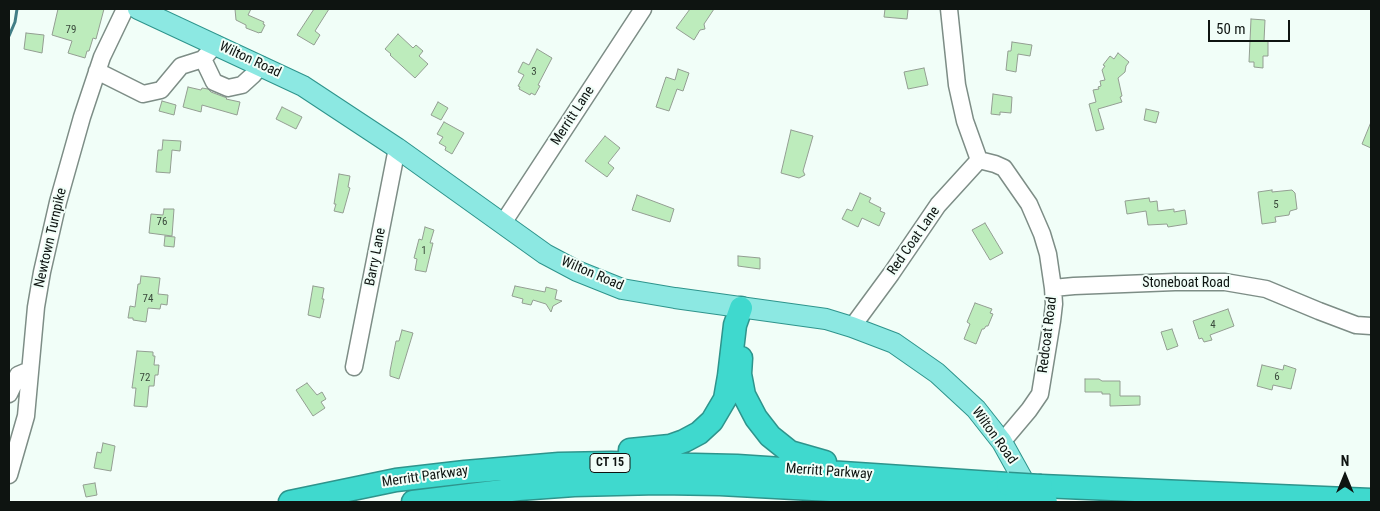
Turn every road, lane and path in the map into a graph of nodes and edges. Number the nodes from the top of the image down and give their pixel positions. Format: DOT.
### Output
graph roads {
  1 [pos="124,9"];
  2 [pos="138,9"];
  3 [pos="643,9"];
  4 [pos="949,9"];
  5 [pos="216,44"];
  6 [pos="203,60"];
  7 [pos="261,65"];
  8 [pos="97,72"];
  9 [pos="397,148"];
  10 [pos="979,160"];
  11 [pos="503,223"];
  12 [pos="1053,288"];
  13 [pos="741,308"];
  14 [pos="1371,326"];
  15 [pos="852,327"];
  16 [pos="354,367"];
  17 [pos="30,370"];
  18 [pos="9,394"];
  19 [pos="1002,442"];
  20 [pos="9,475"];
  21 [pos="933,479"];
  22 [pos="396,480"];
  23 [pos="1033,496"];
  24 [pos="1371,500"];
  25 [pos="290,502"];
  26 [pos="413,502"];
  1 -- 8 [label="street, Newtown Turnpike"];
  2 -- 5 [label="main road, Wilton Road"];
  3 -- 11 [label="street, Merritt Lane"];
  4 -- 10 [label="street"];
  5 -- 6 [label="street"];
  5 -- 7 [label="main road, Wilton Road"];
  6 -- 7 [label="street"];
  6 -- 8 [label="street"];
  7 -- 9 [label="main road, Wilton Road"];
  8 -- 17 [label="street, Newtown Turnpike"];
  9 -- 11 [label="main road, Wilton Road"];
  9 -- 16 [label="street, Barry Lane"];
  10 -- 12 [label="street, Redcoat Road"];
  10 -- 15 [label="street, Red Coat Lane"];
  11 -- 13 [label="main road, Wilton Road"];
  12 -- 14 [label="street, Stoneboat Road"];
  12 -- 19 [label="street, Redcoat Road"];
  13 -- 15 [label="main road, Wilton Road"];
  13 -- 21 [label="highway"];
  13 -- 22 [label="highway"];
  15 -- 19 [label="main road, Wilton Road"];
  17 -- 18 [label="street"];
  17 -- 20 [label="street, Newtown Turnpike"];
  19 -- 23 [label="main road, Wilton Road"];
  21 -- 22 [label="highway, Merritt Parkway / CT 15"];
  21 -- 23 [label="highway, Merritt Parkway / CT 15"];
  22 -- 25 [label="highway, Merritt Parkway / CT 15"];
  23 -- 24 [label="highway, Merritt Parkway / CT 15"];
  23 -- 26 [label="highway, Merritt Parkway / CT 15"];
}
